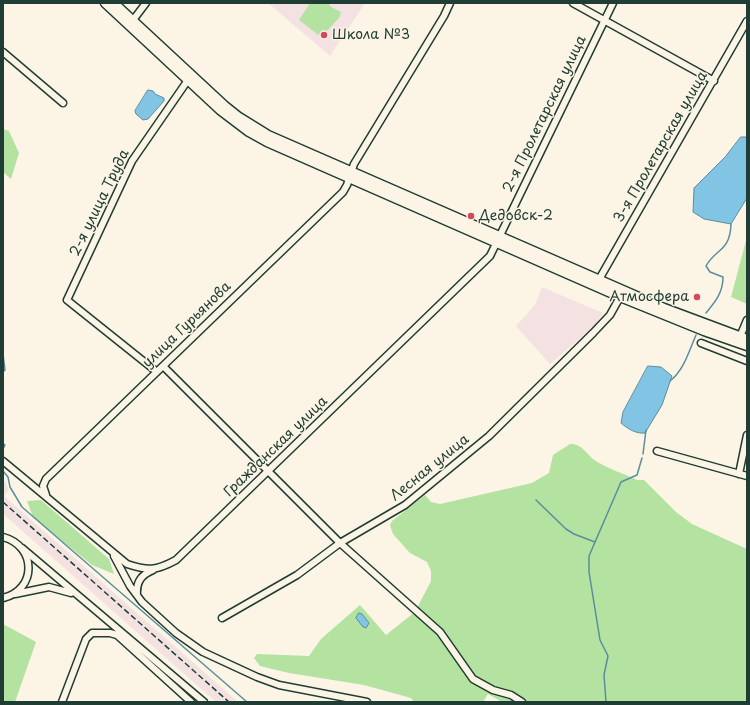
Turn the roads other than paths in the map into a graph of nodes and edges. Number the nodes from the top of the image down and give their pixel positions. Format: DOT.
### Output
graph roads {
  1 [pos="105,3"];
  2 [pos="114,3"];
  3 [pos="146,3"];
  4 [pos="450,3"];
  5 [pos="573,3"];
  6 [pos="613,3"];
  7 [pos="605,19"];
  8 [pos="747,21"];
  9 [pos="131,22"];
  10 [pos="3,52"];
  11 [pos="188,80"];
  12 [pos="714,81"];
  13 [pos="63,103"];
  14 [pos="351,174"];
  15 [pos="498,239"];
  16 [pos="597,283"];
  17 [pos="620,297"];
  18 [pos="747,320"];
  19 [pos="742,340"];
  20 [pos="701,343"];
  21 [pos="747,346"];
  22 [pos="747,361"];
  23 [pos="163,366"];
  24 [pos="157,372"];
  25 [pos="747,435"];
  26 [pos="657,451"];
  27 [pos="3,461"];
  28 [pos="269,470"];
  29 [pos="739,474"];
  30 [pos="747,476"];
  31 [pos="46,496"];
  32 [pos="3,532"];
  33 [pos="3,537"];
  34 [pos="14,541"];
  35 [pos="340,543"];
  36 [pos="22,548"];
  37 [pos="108,548"];
  38 [pos="158,568"];
  39 [pos="12,595"];
  40 [pos="76,595"];
  41 [pos="137,595"];
  42 [pos="3,598"];
  43 [pos="222,618"];
  44 [pos="62,702"];
  45 [pos="191,702"];
  46 [pos="204,702"];
  47 [pos="367,702"];
  48 [pos="522,702"];
  1 -- 9 [label="main road"];
  2 -- 9 [label="main road"];
  3 -- 9 [label="street"];
  4 -- 14 [label="street, улица Гурьянова"];
  5 -- 7 [label="street"];
  6 -- 7 [label="street, 2-я Пролетарская улица"];
  7 -- 12 [label="street"];
  7 -- 15 [label="street, 2-я Пролетарская улица"];
  8 -- 12 [label="street, 3-я Пролетарская улица"];
  9 -- 11 [label="main road"];
  9 -- 14 [label="main road"];
  10 -- 13 [label="street"];
  11 -- 14 [label="main road"];
  11 -- 24 [label="street, 2-я улица Труда"];
  12 -- 16 [label="street, 3-я Пролетарская улица"];
  14 -- 15 [label="main road"];
  14 -- 23 [label="street, улица Гурьянова"];
  15 -- 16 [label="main road"];
  15 -- 28 [label="street, Гражданская улица"];
  16 -- 17 [label="main road"];
  16 -- 19 [label="main road"];
  17 -- 19 [label="main road"];
  17 -- 35 [label="street, Лесная улица"];
  18 -- 19 [label="street"];
  19 -- 21 [label="main road"];
  20 -- 22 [label="street"];
  23 -- 24 [label="street, улица Гурьянова"];
  23 -- 28 [label="street"];
  24 -- 31 [label="street, улица Гурьянова"];
  25 -- 29 [label="street"];
  26 -- 29 [label="street"];
  27 -- 31 [label="street, Гражданская улица"];
  28 -- 35 [label="street"];
  28 -- 38 [label="street, Гражданская улица"];
  29 -- 30 [label="street"];
  31 -- 37 [label="street, Гражданская улица"];
  32 -- 34 [label="street"];
  33 -- 34 [label="street"];
  34 -- 36 [label="street"];
  35 -- 43 [label="street, Лесная улица"];
  35 -- 48 [label="street"];
  36 -- 39 [label="street"];
  36 -- 40 [label="street"];
  37 -- 38 [label="street, Гражданская улица"];
  37 -- 41 [label="street"];
  38 -- 41 [label="street"];
  39 -- 40 [label="street"];
  39 -- 42 [label="street"];
  40 -- 46 [label="street"];
  41 -- 47 [label="street"];
  44 -- 45 [label="street"];
}
